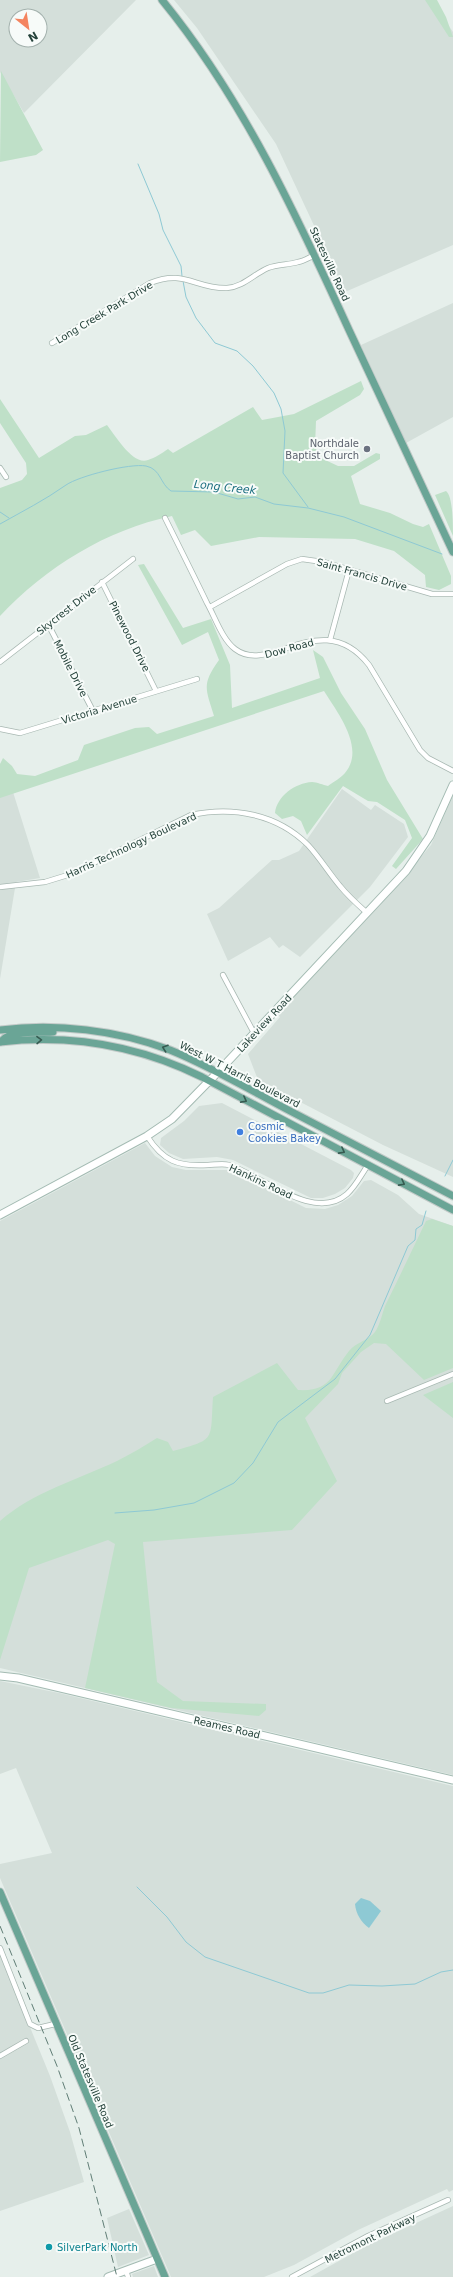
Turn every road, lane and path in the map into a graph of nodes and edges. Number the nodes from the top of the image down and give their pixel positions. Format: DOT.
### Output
graph roads {
  1 [pos="162,0"];
  2 [pos="315,255"];
  3 [pos="52,343"];
  4 [pos="0,468"];
  5 [pos="6,478"];
  6 [pos="165,518"];
  7 [pos="453,552"];
  8 [pos="133,559"];
  9 [pos="350,570"];
  10 [pos="102,582"];
  11 [pos="453,594"];
  12 [pos="210,607"];
  13 [pos="48,624"];
  14 [pos="330,640"];
  15 [pos="0,662"];
  16 [pos="197,679"];
  17 [pos="156,691"];
  18 [pos="93,711"];
  19 [pos="0,729"];
  20 [pos="453,771"];
  21 [pos="453,785"];
  22 [pos="0,886"];
  23 [pos="366,912"];
  24 [pos="223,976"];
  25 [pos="83,1030"];
  26 [pos="1,1031"];
  27 [pos="254,1033"];
  28 [pos="1,1042"];
  29 [pos="218,1072"];
  30 [pos="210,1081"];
  31 [pos="147,1136"];
  32 [pos="368,1165"];
  33 [pos="453,1196"];
  34 [pos="453,1210"];
  35 [pos="0,1215"];
  36 [pos="453,1374"];
  37 [pos="387,1401"];
  38 [pos="0,1676"];
  39 [pos="453,1780"];
  40 [pos="0,1892"];
  41 [pos="0,1948"];
  42 [pos="55,2024"];
  43 [pos="26,2041"];
  44 [pos="0,2056"];
  45 [pos="448,2200"];
  46 [pos="157,2259"];
  47 [pos="127,2274"];
  48 [pos="108,2277"];
  49 [pos="165,2277"];
  50 [pos="292,2277"];
  1 -- 2 [label="main road, Statesville Road"];
  2 -- 3 [label="street, Long Creek Park Drive"];
  2 -- 7 [label="main road, Statesville Road"];
  4 -- 5 [label="street"];
  6 -- 12 [label="street, Dow Road"];
  8 -- 10 [label="street, Skycrest Drive"];
  9 -- 11 [label="street, Saint Francis Drive"];
  9 -- 12 [label="street, Saint Francis Drive"];
  9 -- 14 [label="street"];
  10 -- 13 [label="street, Skycrest Drive"];
  10 -- 17 [label="street, Pinewood Drive"];
  12 -- 14 [label="street, Dow Road"];
  13 -- 15 [label="street, Skycrest Drive"];
  13 -- 18 [label="street, Mobile Drive"];
  14 -- 20 [label="street, Dow Road"];
  16 -- 17 [label="street, Victoria Avenue"];
  17 -- 18 [label="street, Victoria Avenue"];
  18 -- 19 [label="street, Victoria Avenue"];
  21 -- 23 [label="main road, Lakeview Road"];
  22 -- 23 [label="street, Harris Technology Boulevard"];
  23 -- 27 [label="main road, Lakeview Road"];
  24 -- 27 [label="street"];
  25 -- 26 [label="main road, West W T Harris Boulevard"];
  25 -- 28 [label="main road"];
  29 -- 25 [label="main road, West W T Harris Boulevard, one-way"];
  27 -- 29 [label="main road, Lakeview Road"];
  28 -- 30 [label="main road, West W T Harris Boulevard, one-way"];
  29 -- 30 [label="main road, Lakeview Road"];
  29 -- 33 [label="main road, West W T Harris Boulevard"];
  30 -- 31 [label="main road, Lakeview Road"];
  30 -- 32 [label="main road, West W T Harris Boulevard, one-way"];
  31 -- 32 [label="street, Hankins Road"];
  31 -- 35 [label="main road, Lakeview Road"];
  32 -- 34 [label="main road, West W T Harris Boulevard, one-way"];
  36 -- 37 [label="street"];
  38 -- 39 [label="main road, Reames Road"];
  40 -- 42 [label="main road, Old Statesville Road"];
  41 -- 42 [label="street"];
  42 -- 46 [label="main road, Old Statesville Road"];
  43 -- 44 [label="street"];
  45 -- 50 [label="street, Metromont Parkway"];
  46 -- 47 [label="main road"];
  46 -- 49 [label="main road, Old Statesville Road"];
  47 -- 48 [label="main road"];
}
